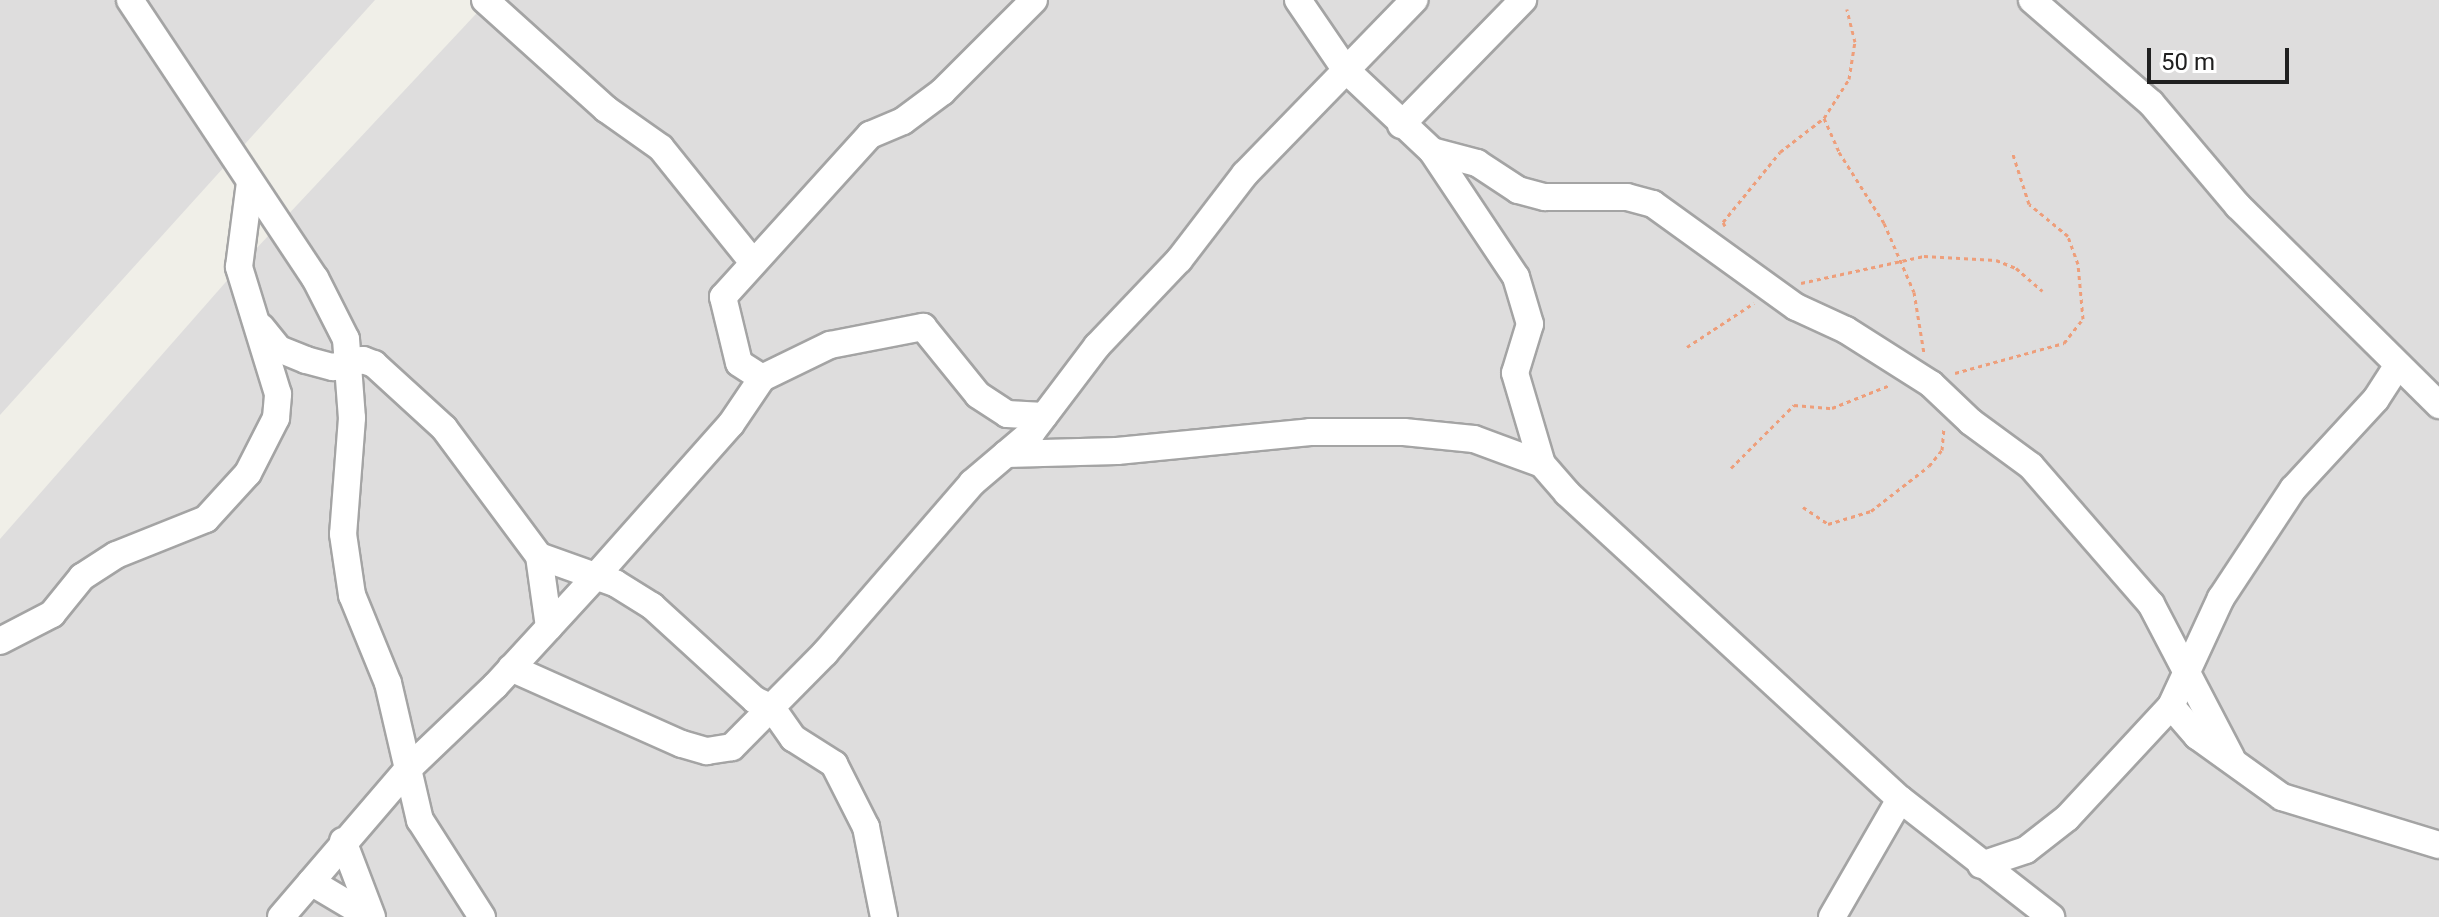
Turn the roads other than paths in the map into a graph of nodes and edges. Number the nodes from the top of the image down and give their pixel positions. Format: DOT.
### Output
graph roads {
  1 [pos="130,0"];
  2 [pos="485,0"];
  3 [pos="1034,0"];
  4 [pos="1298,0"];
  5 [pos="1414,0"];
  6 [pos="1523,0"];
  7 [pos="2032,0"];
  8 [pos="1345,69"];
  9 [pos="1401,125"];
  10 [pos="1432,151"];
  11 [pos="250,182"];
  12 [pos="752,261"];
  13 [pos="254,318"];
  14 [pos="349,364"];
  15 [pos="2398,365"];
  16 [pos="762,378"];
  17 [pos="2439,405"];
  18 [pos="1044,416"];
  19 [pos="1006,454"];
  20 [pos="1542,464"];
  21 [pos="539,556"];
  22 [pos="596,576"];
  23 [pos="549,627"];
  24 [pos="0,641"];
  25 [pos="511,668"];
  26 [pos="2189,675"];
  27 [pos="2171,706"];
  28 [pos="772,708"];
  29 [pos="2231,757"];
  30 [pos="408,769"];
  31 [pos="1900,799"];
  32 [pos="343,841"];
  33 [pos="2439,845"];
  34 [pos="1981,865"];
  35 [pos="311,882"];
  36 [pos="281,917"];
  37 [pos="371,917"];
  38 [pos="482,917"];
  39 [pos="884,917"];
  40 [pos="1832,917"];
  41 [pos="2051,917"];
  1 -- 11 [label="street"];
  2 -- 12 [label="street"];
  3 -- 12 [label="street"];
  4 -- 8 [label="street"];
  5 -- 8 [label="street"];
  6 -- 9 [label="street"];
  7 -- 15 [label="street"];
  8 -- 9 [label="street"];
  8 -- 18 [label="street"];
  9 -- 10 [label="street"];
  10 -- 20 [label="street"];
  10 -- 26 [label="street"];
  11 -- 13 [label="street"];
  11 -- 14 [label="street"];
  12 -- 16 [label="street"];
  13 -- 14 [label="street"];
  13 -- 24 [label="street"];
  14 -- 21 [label="street"];
  14 -- 30 [label="street"];
  15 -- 17 [label="street"];
  15 -- 26 [label="street"];
  16 -- 18 [label="street"];
  16 -- 22 [label="street"];
  18 -- 19 [label="street"];
  19 -- 20 [label="street"];
  19 -- 28 [label="street"];
  20 -- 31 [label="street"];
  21 -- 22 [label="street"];
  21 -- 23 [label="street"];
  22 -- 23 [label="street"];
  22 -- 28 [label="street"];
  23 -- 25 [label="street"];
  25 -- 28 [label="street"];
  25 -- 30 [label="street"];
  26 -- 27 [label="street"];
  26 -- 29 [label="street"];
  27 -- 29 [label="street"];
  27 -- 34 [label="street"];
  28 -- 39 [label="street"];
  29 -- 33 [label="street"];
  30 -- 32 [label="street"];
  30 -- 38 [label="street"];
  31 -- 34 [label="street"];
  31 -- 40 [label="street"];
  32 -- 35 [label="street"];
  32 -- 37 [label="street"];
  34 -- 41 [label="street"];
  35 -- 36 [label="street"];
  35 -- 37 [label="street"];
}
